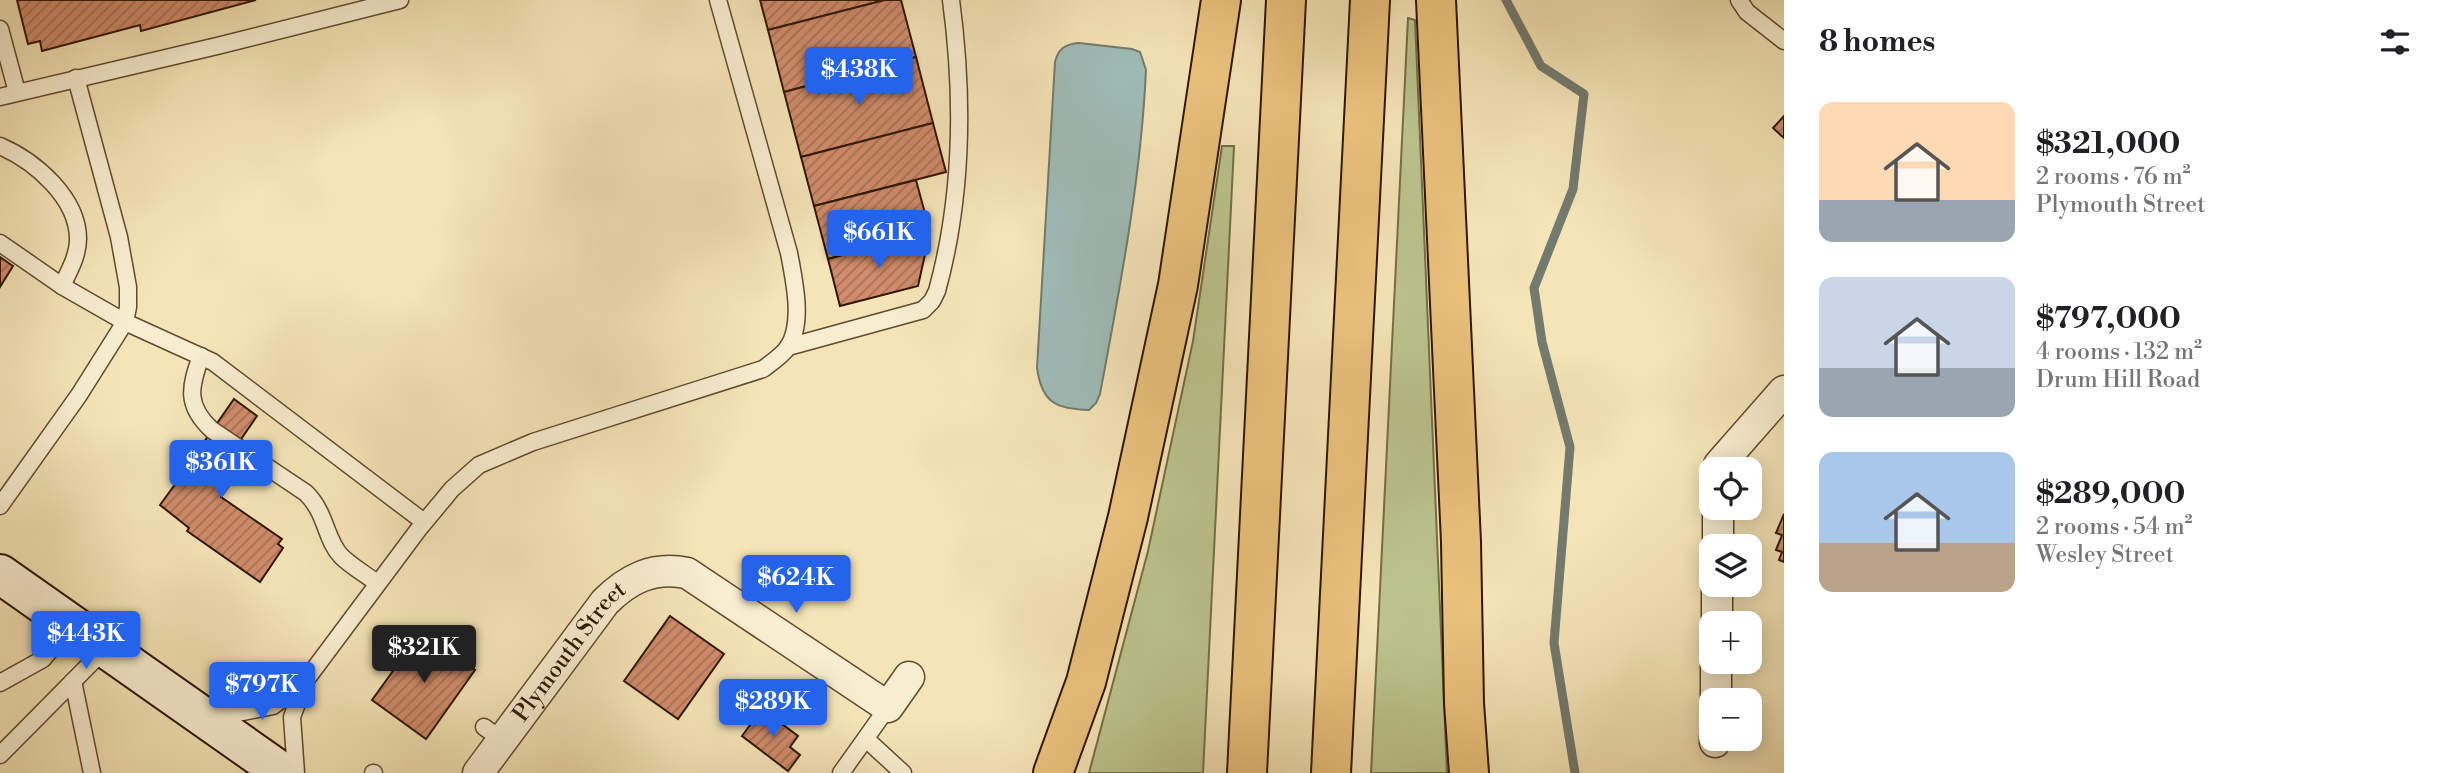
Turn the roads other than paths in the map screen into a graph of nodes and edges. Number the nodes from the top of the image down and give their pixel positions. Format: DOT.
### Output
graph roads {
  1 [pos="400,0"];
  2 [pos="718,0"];
  3 [pos="951,0"];
  4 [pos="1221,0"];
  5 [pos="1286,0"];
  6 [pos="1370,0"];
  7 [pos="1436,0"];
  8 [pos="1739,0"];
  9 [pos="0,29"];
  10 [pos="1784,41"];
  11 [pos="76,78"];
  12 [pos="17,92"];
  13 [pos="0,97"];
  14 [pos="0,146"];
  15 [pos="0,243"];
  16 [pos="62,286"];
  17 [pos="125,322"];
  18 [pos="788,347"];
  19 [pos="201,356"];
  20 [pos="1784,391"];
  21 [pos="1725,457"];
  22 [pos="0,506"];
  23 [pos="424,522"];
  24 [pos="0,574"];
  25 [pos="377,583"];
  26 [pos="72,624"];
  27 [pos="106,648"];
  28 [pos="909,677"];
  29 [pos="3,678"];
  30 [pos="306,680"];
  31 [pos="74,681"];
  32 [pos="888,707"];
  33 [pos="206,719"];
  34 [pos="866,738"];
  35 [pos="0,755"];
  36 [pos="92,773"];
  37 [pos="283,773"];
  38 [pos="296,773"];
  39 [pos="478,773"];
  40 [pos="841,773"];
  41 [pos="903,773"];
  42 [pos="1054,773"];
  43 [pos="1247,773"];
  44 [pos="1331,773"];
  45 [pos="1469,773"];
  1 -- 11 [label="lane"];
  2 -- 18 [label="lane"];
  3 -- 18 [label="lane"];
  4 -- 42 [label="highway"];
  5 -- 43 [label="highway"];
  6 -- 44 [label="highway"];
  7 -- 45 [label="highway"];
  8 -- 10 [label="lane"];
  9 -- 12 [label="lane"];
  11 -- 12 [label="lane"];
  11 -- 17 [label="lane"];
  12 -- 13 [label="lane"];
  14 -- 16 [label="lane"];
  15 -- 16 [label="lane"];
  16 -- 17 [label="lane"];
  17 -- 19 [label="lane"];
  17 -- 22 [label="lane"];
  18 -- 23 [label="lane"];
  19 -- 23 [label="lane"];
  19 -- 25 [label="lane"];
  20 -- 21 [label="street"];
  23 -- 25 [label="lane"];
  24 -- 26 [label="main road"];
  25 -- 30 [label="lane"];
  26 -- 27 [label="main road"];
  26 -- 29 [label="lane"];
  27 -- 31 [label="lane"];
  27 -- 33 [label="main road"];
  28 -- 32 [label="street"];
  30 -- 33 [label="lane"];
  30 -- 38 [label="lane"];
  31 -- 35 [label="lane"];
  31 -- 36 [label="lane"];
  32 -- 34 [label="lane"];
  32 -- 39 [label="street, Plymouth Street"];
  33 -- 37 [label="main road"];
  34 -- 40 [label="lane"];
  34 -- 41 [label="lane"];
}
